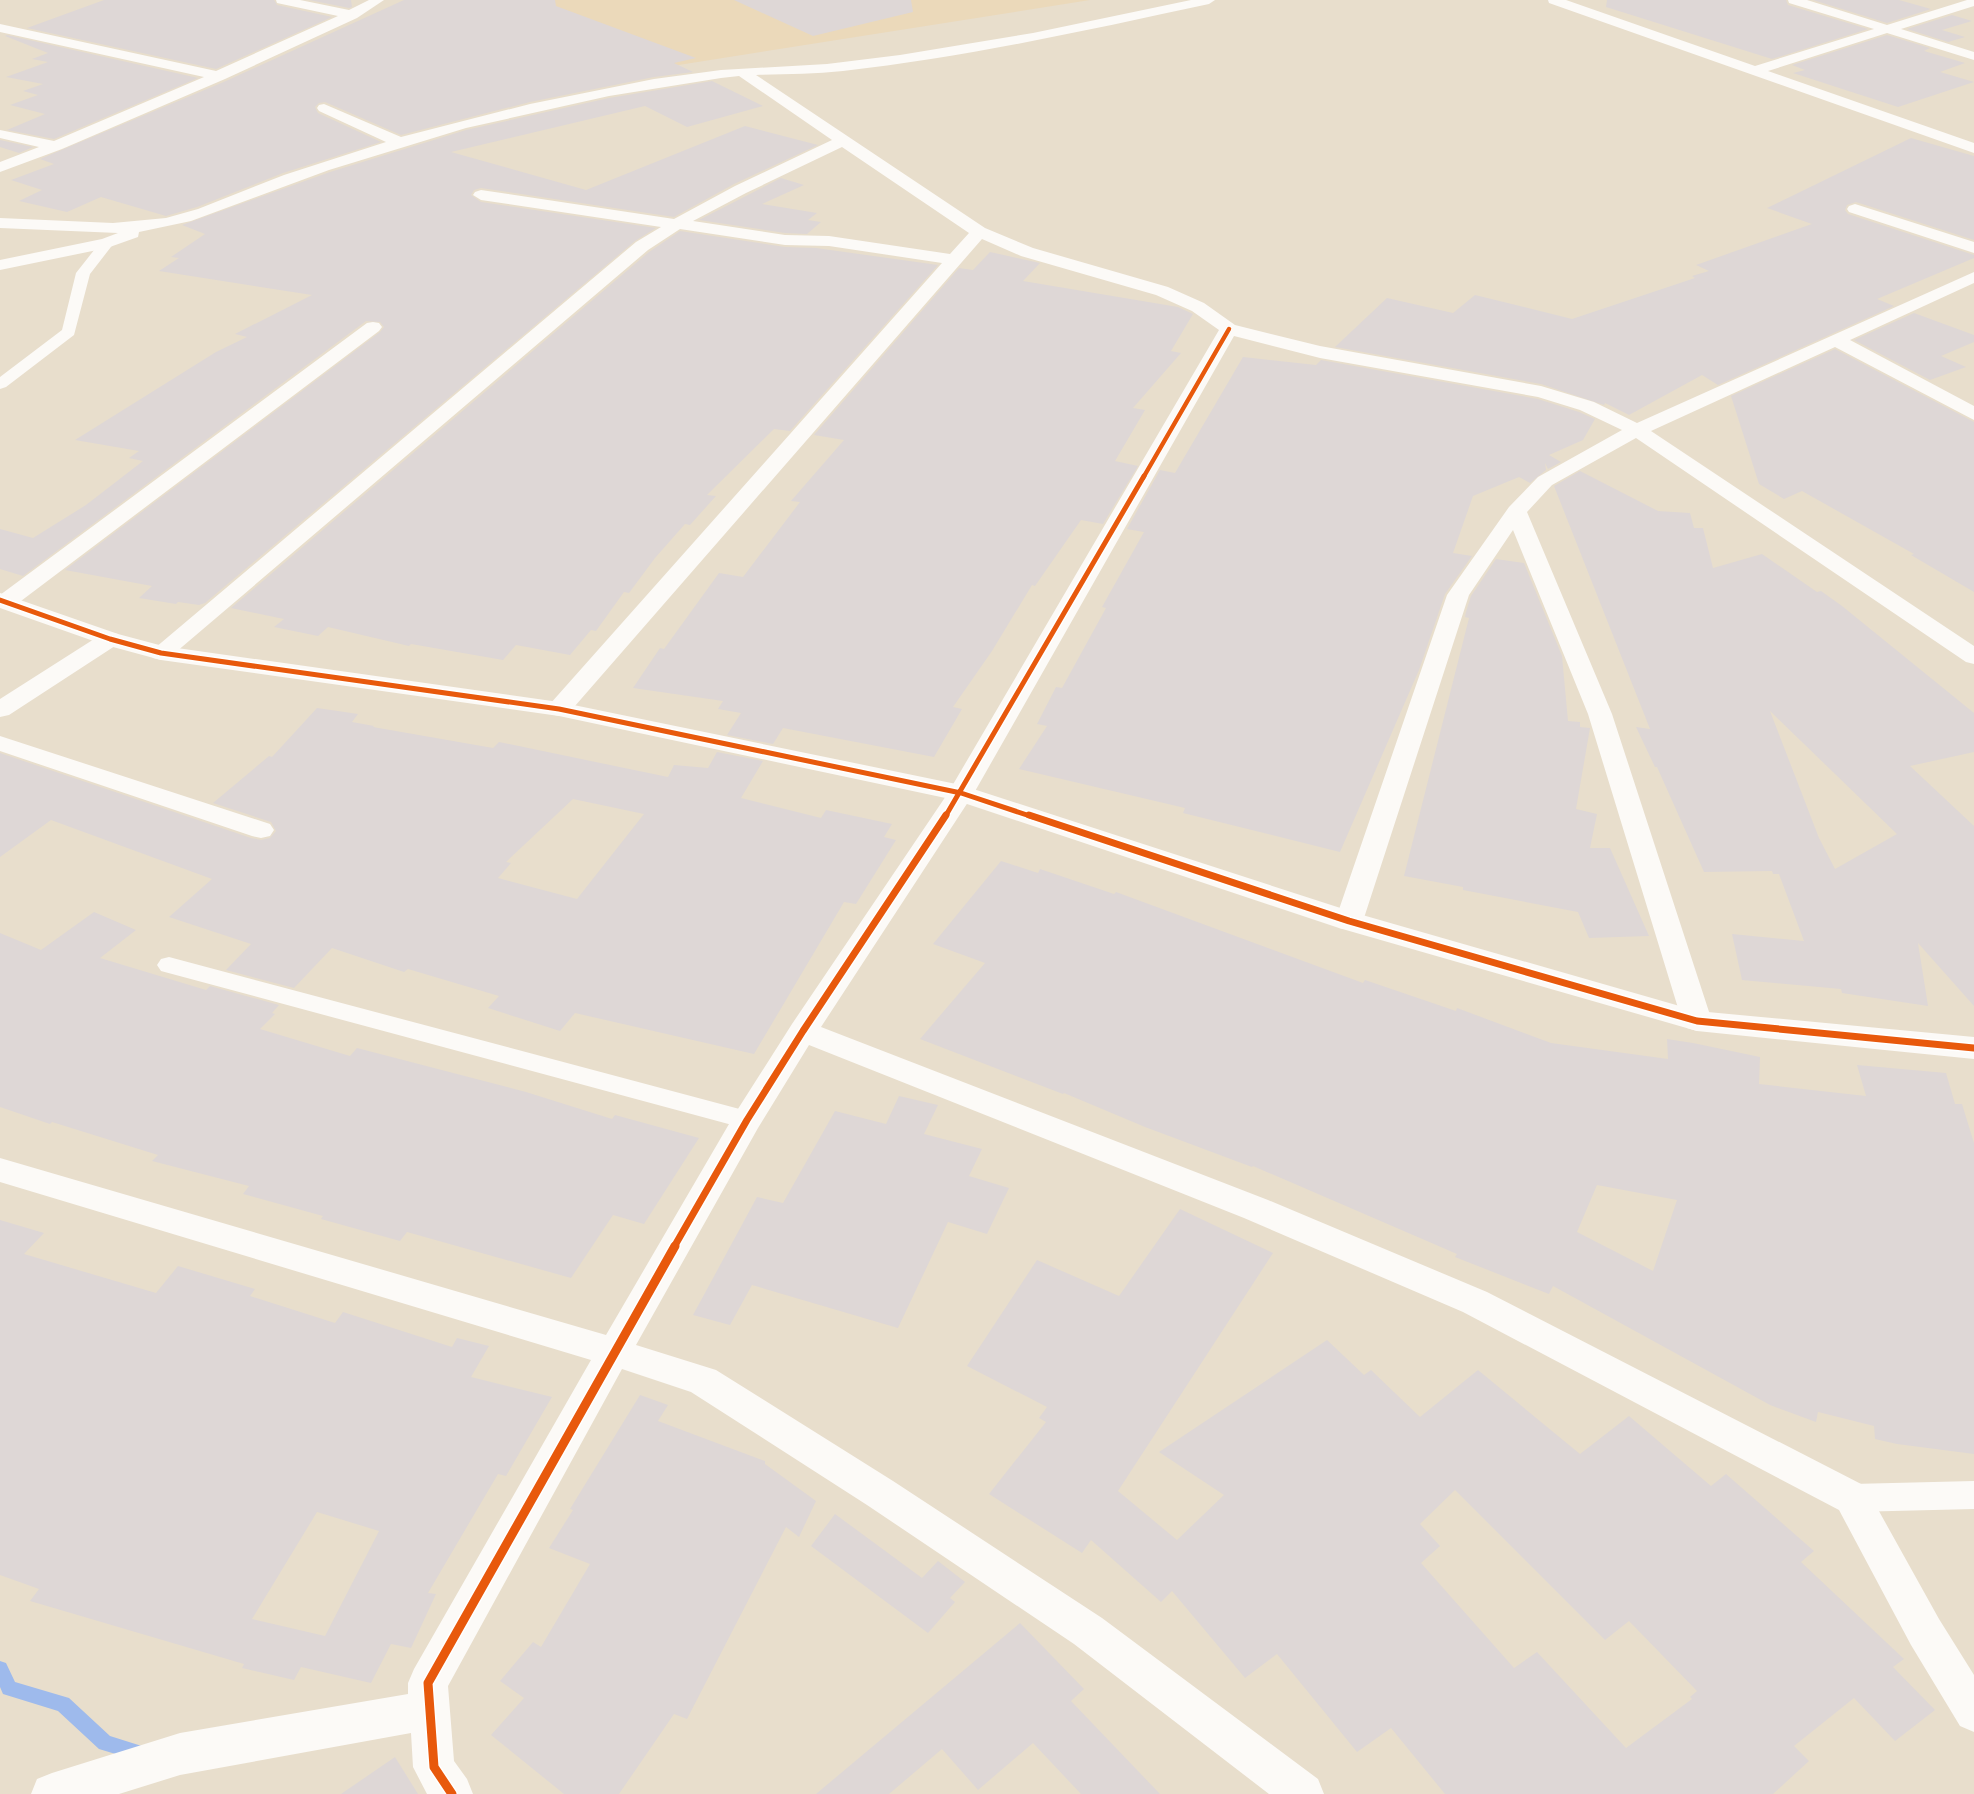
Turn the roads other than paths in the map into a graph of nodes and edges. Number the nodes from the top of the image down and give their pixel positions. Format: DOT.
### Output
graph roads {
  1 [pos="282,0"];
  2 [pos="378,0"];
  3 [pos="1209,0"];
  4 [pos="1554,0"];
  5 [pos="1794,0"];
  6 [pos="1974,2"];
  7 [pos="352,15"];
  8 [pos="0,28"];
  9 [pos="1889,29"];
  10 [pos="1974,56"];
  11 [pos="1756,70"];
  12 [pos="742,72"];
  13 [pos="220,76"];
  14 [pos="324,108"];
  15 [pos="0,134"];
  16 [pos="842,141"];
  17 [pos="399,142"];
  18 [pos="57,146"];
  19 [pos="1974,148"];
  20 [pos="0,168"];
  21 [pos="481,194"];
  22 [pos="1856,209"];
  23 [pos="0,223"];
  24 [pos="675,223"];
  25 [pos="150,226"];
  26 [pos="979,232"];
  27 [pos="107,244"];
  28 [pos="1974,248"];
  29 [pos="953,260"];
  30 [pos="0,265"];
  31 [pos="1974,276"];
  32 [pos="374,327"];
  33 [pos="1229,329"];
  34 [pos="1836,340"];
  35 [pos="0,384"];
  36 [pos="1974,414"];
  37 [pos="1637,430"];
  38 [pos="1516,511"];
  39 [pos="3,601"];
  40 [pos="110,639"];
  41 [pos="161,653"];
  42 [pos="1974,657"];
  43 [pos="559,709"];
  44 [pos="0,710"];
  45 [pos="0,742"];
  46 [pos="961,794"];
  47 [pos="260,830"];
  48 [pos="1349,921"];
  49 [pos="169,965"];
  50 [pos="1696,1021"];
  51 [pos="803,1031"];
  52 [pos="1974,1048"];
  53 [pos="747,1120"];
  54 [pos="0,1170"];
  55 [pos="614,1352"];
  56 [pos="1974,1495"];
  57 [pos="1852,1498"];
  58 [pos="431,1710"];
  59 [pos="1974,1712"];
  60 [pos="52,1794"];
  61 [pos="452,1794"];
  62 [pos="1303,1794"];
  1 -- 7 [label="street"];
  2 -- 7 [label="street"];
  3 -- 12 [label="street"];
  4 -- 11 [label="street"];
  5 -- 9 [label="street"];
  6 -- 9 [label="street"];
  7 -- 13 [label="street"];
  8 -- 13 [label="street"];
  9 -- 10 [label="street"];
  9 -- 11 [label="street"];
  11 -- 19 [label="street"];
  12 -- 16 [label="street"];
  12 -- 17 [label="street"];
  13 -- 18 [label="street"];
  14 -- 17 [label="street"];
  15 -- 18 [label="street"];
  16 -- 24 [label="street"];
  16 -- 26 [label="street"];
  17 -- 25 [label="street"];
  18 -- 20 [label="street"];
  21 -- 24 [label="street"];
  22 -- 28 [label="street"];
  23 -- 25 [label="street"];
  24 -- 29 [label="street"];
  24 -- 41 [label="street"];
  25 -- 27 [label="street"];
  26 -- 29 [label="street"];
  26 -- 33 [label="street"];
  27 -- 30 [label="street"];
  27 -- 35 [label="lane"];
  29 -- 43 [label="street"];
  31 -- 34 [label="street"];
  32 -- 39 [label="street"];
  33 -- 37 [label="street"];
  33 -- 46 [label="street"];
  34 -- 36 [label="street"];
  34 -- 37 [label="street"];
  37 -- 38 [label="street"];
  37 -- 42 [label="street"];
  38 -- 48 [label="street"];
  38 -- 50 [label="street"];
  39 -- 40 [label="street"];
  40 -- 41 [label="street"];
  40 -- 44 [label="street"];
  41 -- 43 [label="street"];
  43 -- 46 [label="street"];
  45 -- 47 [label="street"];
  46 -- 48 [label="street"];
  46 -- 51 [label="street"];
  48 -- 50 [label="street"];
  49 -- 53 [label="lane"];
  50 -- 52 [label="street"];
  51 -- 53 [label="street"];
  51 -- 57 [label="street"];
  53 -- 55 [label="street"];
  54 -- 55 [label="street"];
  55 -- 58 [label="street"];
  55 -- 62 [label="street"];
  56 -- 57 [label="lane"];
  57 -- 59 [label="street"];
  58 -- 60 [label="street"];
  58 -- 61 [label="street"];
}
